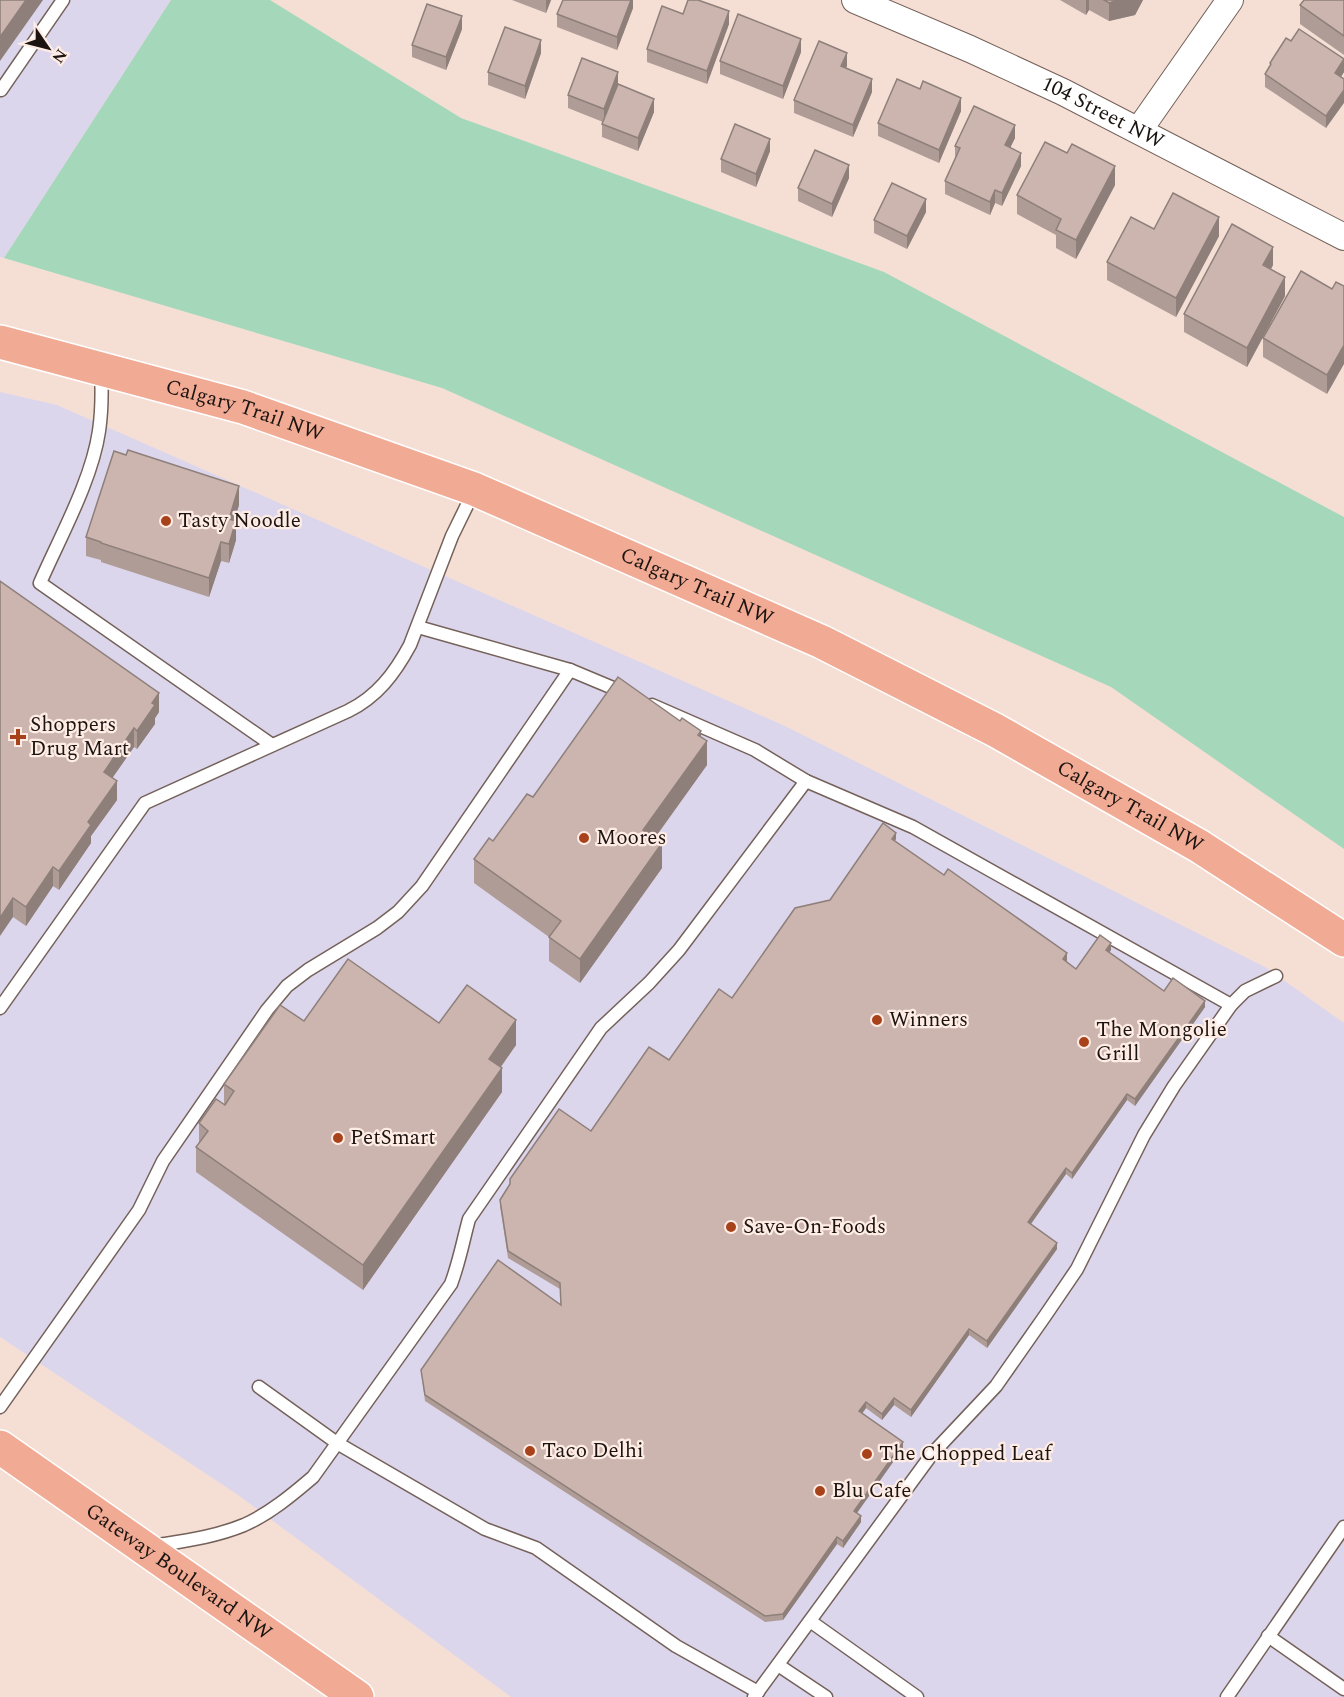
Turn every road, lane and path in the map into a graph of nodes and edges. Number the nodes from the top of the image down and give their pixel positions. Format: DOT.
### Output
graph roads {
  1 [pos="63,0"];
  2 [pos="855,0"];
  3 [pos="1230,0"];
  4 [pos="1,90"];
  5 [pos="1139,130"];
  6 [pos="1341,230"];
  7 [pos="0,342"];
  8 [pos="102,369"];
  9 [pos="474,489"];
  10 [pos="418,627"];
  11 [pos="570,670"];
  12 [pos="272,745"];
  13 [pos="806,781"];
  14 [pos="1344,940"];
  15 [pos="1276,975"];
  16 [pos="1231,1005"];
  17 [pos="0,1008"];
  18 [pos="259,1387"];
  19 [pos="0,1407"];
  20 [pos="337,1443"];
  21 [pos="0,1447"];
  22 [pos="1344,1527"];
  23 [pos="144,1548"];
  24 [pos="810,1621"];
  25 [pos="1268,1636"];
  26 [pos="778,1665"];
  27 [pos="1344,1689"];
  28 [pos="756,1695"];
  29 [pos="357,1697"];
  30 [pos="826,1697"];
  31 [pos="917,1697"];
  32 [pos="1227,1697"];
  1 -- 4 [label="lane"];
  2 -- 5 [label="street, 104 Street NW"];
  3 -- 5 [label="street"];
  5 -- 6 [label="street, 104 Street NW"];
  7 -- 8 [label="highway, Calgary Trail NW"];
  8 -- 9 [label="highway, Calgary Trail NW"];
  8 -- 12 [label="lane"];
  9 -- 10 [label="lane"];
  9 -- 14 [label="highway, Calgary Trail NW"];
  10 -- 11 [label="lane"];
  10 -- 12 [label="lane"];
  11 -- 13 [label="lane"];
  11 -- 19 [label="lane"];
  12 -- 17 [label="lane"];
  13 -- 16 [label="lane"];
  13 -- 20 [label="lane"];
  15 -- 16 [label="lane"];
  16 -- 24 [label="lane"];
  18 -- 20 [label="lane"];
  20 -- 23 [label="lane"];
  20 -- 28 [label="lane"];
  21 -- 23 [label="highway, Gateway Boulevard NW"];
  22 -- 25 [label="lane"];
  23 -- 29 [label="highway, Gateway Boulevard NW"];
  24 -- 26 [label="lane"];
  24 -- 31 [label="lane"];
  25 -- 27 [label="lane"];
  25 -- 32 [label="lane"];
  26 -- 28 [label="lane"];
  26 -- 30 [label="lane"];
}
